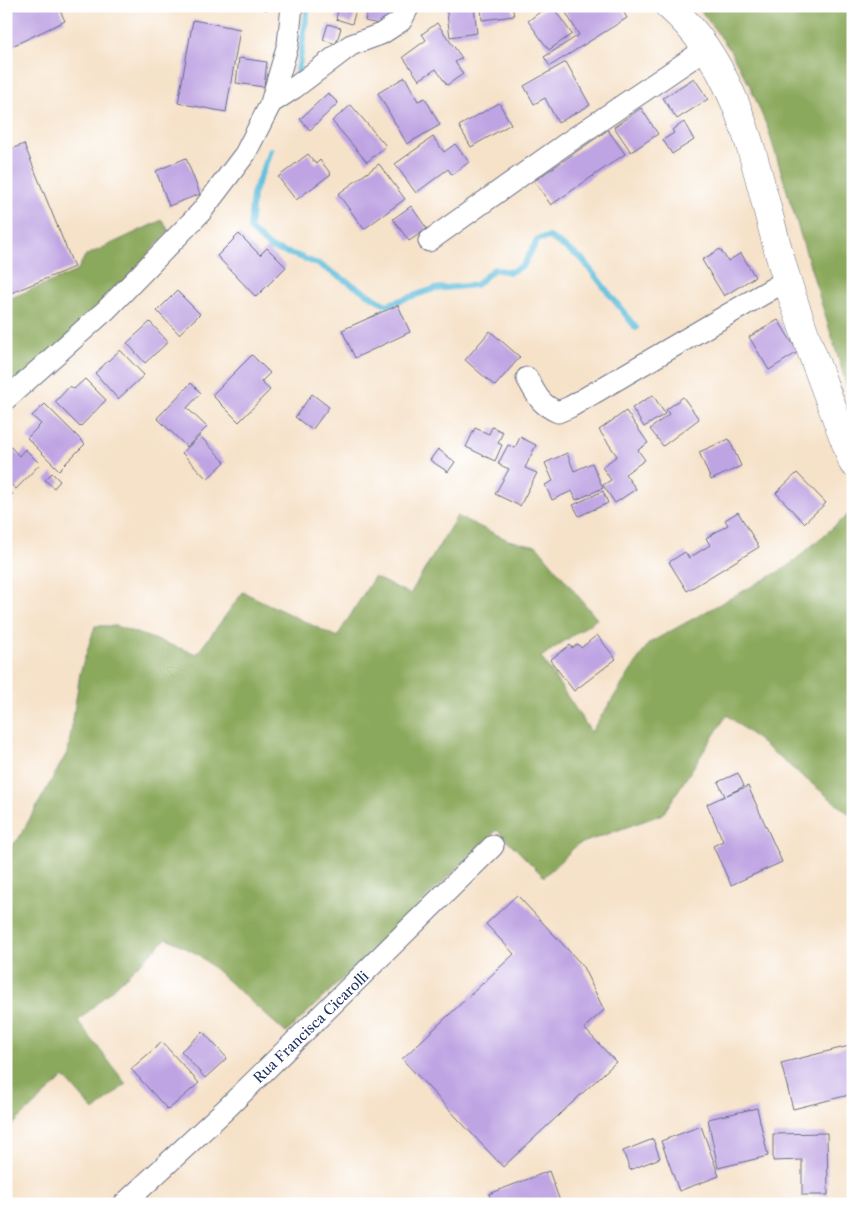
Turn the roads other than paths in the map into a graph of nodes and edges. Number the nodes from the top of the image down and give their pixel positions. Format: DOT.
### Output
graph roads {
  1 [pos="292,6"];
  2 [pos="409,6"];
  3 [pos="669,6"];
  4 [pos="707,48"];
  5 [pos="271,103"];
  6 [pos="429,241"];
  7 [pos="787,280"];
  8 [pos="527,378"];
  9 [pos="6,399"];
  10 [pos="853,463"];
  11 [pos="494,846"];
  12 [pos="124,1204"];
  1 -- 5 [label="street"];
  2 -- 5 [label="street"];
  3 -- 4 [label="main road"];
  4 -- 6 [label="street"];
  4 -- 7 [label="main road"];
  5 -- 9 [label="street"];
  7 -- 8 [label="street"];
  7 -- 10 [label="main road"];
  11 -- 12 [label="street, Rua Francisca Cicarolli"];
}
